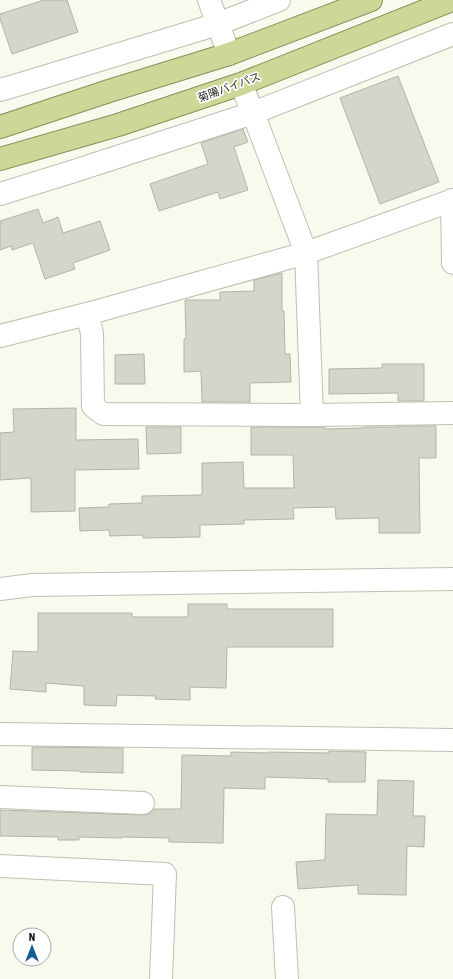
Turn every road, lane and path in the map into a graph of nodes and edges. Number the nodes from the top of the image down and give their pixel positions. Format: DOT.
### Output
graph roads {
  1 [pos="208,0"];
  2 [pos="279,0"];
  3 [pos="371,0"];
  4 [pos="452,0"];
  5 [pos="218,24"];
  6 [pos="453,34"];
  7 [pos="229,54"];
  8 [pos="241,84"];
  9 [pos="0,90"];
  10 [pos="253,113"];
  11 [pos="0,127"];
  12 [pos="0,159"];
  13 [pos="0,194"];
  14 [pos="452,200"];
  15 [pos="306,253"];
  16 [pos="453,263"];
  17 [pos="87,314"];
  18 [pos="0,336"];
  19 [pos="453,413"];
  20 [pos="312,415"];
  21 [pos="453,579"];
  22 [pos="0,589"];
  23 [pos="0,734"];
  24 [pos="453,740"];
  25 [pos="0,797"];
  26 [pos="143,803"];
  27 [pos="0,866"];
  28 [pos="283,907"];
  29 [pos="161,979"];
  30 [pos="287,979"];
  1 -- 5 [label="street"];
  2 -- 5 [label="street"];
  3 -- 7 [label="highway"];
  4 -- 8 [label="highway, 菊陽バイパス"];
  5 -- 7 [label="street"];
  5 -- 9 [label="street"];
  6 -- 10 [label="street"];
  7 -- 11 [label="highway"];
  8 -- 10 [label="street"];
  8 -- 12 [label="highway, 菊陽バイパス"];
  10 -- 13 [label="street"];
  10 -- 15 [label="street"];
  14 -- 15 [label="street"];
  14 -- 16 [label="street"];
  15 -- 17 [label="street"];
  15 -- 20 [label="street"];
  17 -- 18 [label="street"];
  17 -- 20 [label="street"];
  19 -- 20 [label="street"];
  21 -- 22 [label="street"];
  23 -- 24 [label="street"];
  25 -- 26 [label="street"];
  27 -- 29 [label="street"];
  28 -- 30 [label="street"];
}
